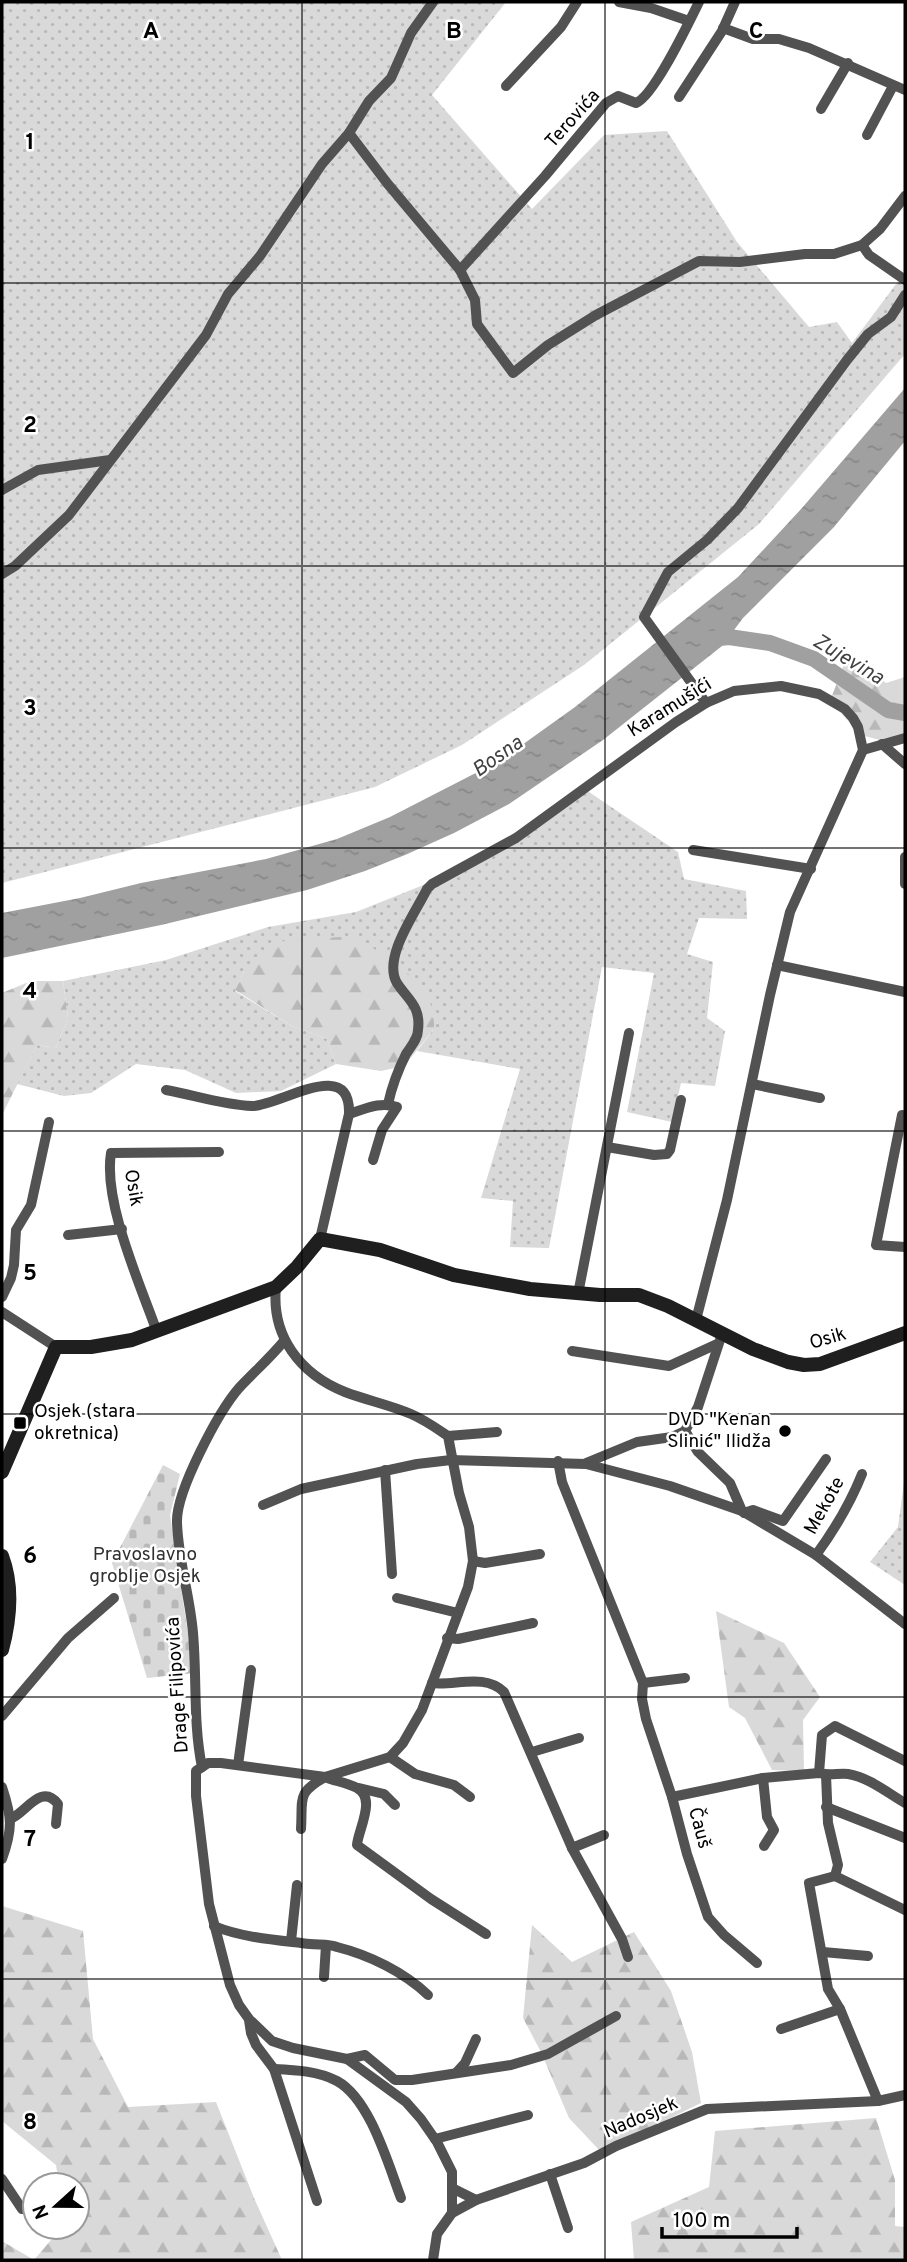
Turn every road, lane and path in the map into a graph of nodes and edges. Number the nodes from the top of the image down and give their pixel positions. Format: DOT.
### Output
graph roads {
  1 [pos="433,2"];
  2 [pos="577,2"];
  3 [pos="619,2"];
  4 [pos="699,2"];
  5 [pos="735,2"];
  6 [pos="689,21"];
  7 [pos="723,28"];
  8 [pos="848,63"];
  9 [pos="506,86"];
  10 [pos="893,86"];
  11 [pos="905,89"];
  12 [pos="679,97"];
  13 [pos="821,109"];
  14 [pos="349,133"];
  15 [pos="867,135"];
  16 [pos="905,196"];
  17 [pos="862,245"];
  18 [pos="460,270"];
  19 [pos="905,280"];
  20 [pos="905,295"];
  21 [pos="110,460"];
  22 [pos="2,490"];
  23 [pos="2,574"];
  24 [pos="706,703"];
  25 [pos="905,738"];
  26 [pos="882,744"];
  27 [pos="863,750"];
  28 [pos="905,764"];
  29 [pos="693,850"];
  30 [pos="905,857"];
  31 [pos="811,869"];
  32 [pos="905,884"];
  33 [pos="777,965"];
  34 [pos="905,992"];
  35 [pos="629,1033"];
  36 [pos="752,1084"];
  37 [pos="166,1090"];
  38 [pos="820,1098"];
  39 [pos="681,1100"];
  40 [pos="388,1104"];
  41 [pos="349,1114"];
  42 [pos="902,1115"];
  43 [pos="49,1122"];
  44 [pos="607,1147"];
  45 [pos="219,1152"];
  46 [pos="373,1160"];
  47 [pos="122,1228"];
  48 [pos="68,1235"];
  49 [pos="320,1239"];
  50 [pos="905,1247"];
  51 [pos="275,1287"];
  52 [pos="578,1294"];
  53 [pos="2,1297"];
  54 [pos="2,1312"];
  55 [pos="696,1321"];
  56 [pos="157,1332"];
  57 [pos="905,1333"];
  58 [pos="720,1339"];
  59 [pos="284,1341"];
  60 [pos="56,1347"];
  61 [pos="572,1351"];
  62 [pos="685,1431"];
  63 [pos="497,1432"];
  64 [pos="448,1437"];
  65 [pos="826,1458"];
  66 [pos="451,1460"];
  67 [pos="558,1461"];
  68 [pos="586,1464"];
  69 [pos="385,1470"];
  70 [pos="2,1472"];
  71 [pos="862,1474"];
  72 [pos="263,1505"];
  73 [pos="743,1512"];
  74 [pos="540,1554"];
  75 [pos="816,1555"];
  76 [pos="2,1556"];
  77 [pos="473,1562"];
  78 [pos="392,1574"];
  79 [pos="114,1598"];
  80 [pos="397,1598"];
  81 [pos="458,1613"];
  82 [pos="533,1623"];
  83 [pos="905,1623"];
  84 [pos="447,1638"];
  85 [pos="2,1650"];
  86 [pos="251,1670"];
  87 [pos="685,1678"];
  88 [pos="432,1683"];
  89 [pos="643,1683"];
  90 [pos="2,1716"];
  91 [pos="579,1738"];
  92 [pos="532,1752"];
  93 [pos="390,1757"];
  94 [pos="905,1760"];
  95 [pos="238,1765"];
  96 [pos="202,1766"];
  97 [pos="823,1774"];
  98 [pos="325,1777"];
  99 [pos="763,1778"];
  100 [pos="2,1787"];
  101 [pos="358,1788"];
  102 [pos="470,1797"];
  103 [pos="672,1797"];
  104 [pos="905,1803"];
  105 [pos="395,1805"];
  106 [pos="826,1807"];
  107 [pos="10,1819"];
  108 [pos="56,1824"];
  109 [pos="301,1829"];
  110 [pos="604,1835"];
  111 [pos="905,1838"];
  112 [pos="764,1846"];
  113 [pos="572,1849"];
  114 [pos="2,1859"];
  115 [pos="835,1876"];
  116 [pos="297,1885"];
  117 [pos="905,1910"];
  118 [pos="214,1926"];
  119 [pos="486,1934"];
  120 [pos="290,1941"];
  121 [pos="326,1945"];
  122 [pos="823,1952"];
  123 [pos="868,1956"];
  124 [pos="628,1957"];
  125 [pos="757,1963"];
  126 [pos="324,1977"];
  127 [pos="428,1995"];
  128 [pos="840,2009"];
  129 [pos="616,2016"];
  130 [pos="249,2019"];
  131 [pos="781,2029"];
  132 [pos="476,2039"];
  133 [pos="347,2059"];
  134 [pos="274,2069"];
  135 [pos="456,2073"];
  136 [pos="905,2095"];
  137 [pos="878,2101"];
  138 [pos="528,2115"];
  139 [pos="435,2139"];
  140 [pos="550,2174"];
  141 [pos="2,2179"];
  142 [pos="452,2188"];
  143 [pos="401,2197"];
  144 [pos="476,2200"];
  145 [pos="317,2201"];
  146 [pos="21,2208"];
  147 [pos="452,2213"];
  148 [pos="568,2228"];
  149 [pos="433,2260"];
  1 -- 14 [label="street"];
  2 -- 9 [label="street"];
  3 -- 6 [label="street"];
  4 -- 6 [label="street, Terovića"];
  5 -- 7 [label="street"];
  6 -- 18 [label="street, Terovića"];
  7 -- 8 [label="street"];
  7 -- 12 [label="street"];
  8 -- 10 [label="street"];
  8 -- 13 [label="street"];
  10 -- 11 [label="street"];
  10 -- 15 [label="street"];
  14 -- 18 [label="street"];
  14 -- 21 [label="street"];
  16 -- 17 [label="street"];
  17 -- 18 [label="street"];
  17 -- 19 [label="street"];
  20 -- 24 [label="street"];
  21 -- 22 [label="street"];
  21 -- 23 [label="street"];
  24 -- 27 [label="street, Karamušići"];
  24 -- 40 [label="street, Karamušići"];
  25 -- 26 [label="street"];
  26 -- 27 [label="street"];
  26 -- 28 [label="street"];
  27 -- 31 [label="street"];
  29 -- 31 [label="street"];
  30 -- 32 [label="street"];
  31 -- 33 [label="street"];
  33 -- 34 [label="street"];
  33 -- 36 [label="street"];
  35 -- 44 [label="street"];
  36 -- 38 [label="street"];
  36 -- 55 [label="street"];
  37 -- 41 [label="street"];
  39 -- 44 [label="street"];
  40 -- 41 [label="street"];
  40 -- 46 [label="street"];
  41 -- 49 [label="street"];
  42 -- 50 [label="street"];
  43 -- 53 [label="street"];
  44 -- 52 [label="street"];
  45 -- 47 [label="street, Osik"];
  47 -- 48 [label="street"];
  47 -- 56 [label="street, Osik"];
  49 -- 51 [label="main road"];
  49 -- 52 [label="main road, Osik"];
  51 -- 56 [label="main road"];
  51 -- 59 [label="street"];
  52 -- 55 [label="main road, Osik"];
  54 -- 60 [label="street"];
  55 -- 58 [label="main road, Osik"];
  56 -- 60 [label="main road"];
  57 -- 58 [label="main road, Osik"];
  58 -- 61 [label="street"];
  58 -- 62 [label="street"];
  59 -- 64 [label="street"];
  59 -- 96 [label="street, Drage Filipovića"];
  60 -- 70 [label="main road"];
  62 -- 68 [label="street"];
  62 -- 73 [label="street"];
  63 -- 64 [label="street"];
  64 -- 66 [label="street"];
  65 -- 73 [label="street, Mekote"];
  66 -- 67 [label="street"];
  66 -- 69 [label="street"];
  66 -- 77 [label="street"];
  67 -- 68 [label="street"];
  67 -- 89 [label="street, Čauš"];
  68 -- 73 [label="street"];
  69 -- 72 [label="street"];
  69 -- 78 [label="street"];
  71 -- 75 [label="street, Mekote"];
  73 -- 75 [label="street"];
  74 -- 77 [label="street"];
  75 -- 83 [label="street"];
  76 -- 85 [label="main road"];
  77 -- 81 [label="street"];
  79 -- 90 [label="street"];
  80 -- 81 [label="street"];
  81 -- 84 [label="street"];
  82 -- 84 [label="street"];
  84 -- 88 [label="street"];
  86 -- 95 [label="street"];
  87 -- 89 [label="street"];
  88 -- 92 [label="street"];
  88 -- 93 [label="street"];
  89 -- 103 [label="street, Čauš"];
  91 -- 92 [label="street"];
  92 -- 113 [label="street"];
  93 -- 98 [label="street, Drage Filipovića"];
  93 -- 102 [label="street"];
  94 -- 97 [label="street"];
  95 -- 96 [label="street, Drage Filipovića"];
  95 -- 98 [label="street, Drage Filipovića"];
  96 -- 118 [label="street, Drage Filipovića"];
  97 -- 99 [label="street"];
  97 -- 104 [label="street"];
  97 -- 106 [label="street"];
  98 -- 101 [label="street, Drage Filipovića"];
  98 -- 109 [label="street"];
  99 -- 103 [label="street"];
  99 -- 112 [label="street"];
  100 -- 107 [label="street"];
  101 -- 105 [label="street, Drage Filipovića"];
  101 -- 119 [label="street"];
  103 -- 125 [label="street, Čauš"];
  106 -- 111 [label="street"];
  106 -- 115 [label="street"];
  107 -- 108 [label="street"];
  107 -- 114 [label="street"];
  110 -- 113 [label="street"];
  113 -- 124 [label="street"];
  115 -- 117 [label="street"];
  115 -- 122 [label="street"];
  116 -- 120 [label="street"];
  118 -- 120 [label="street"];
  118 -- 130 [label="street, Drage Filipovića"];
  120 -- 121 [label="street"];
  121 -- 126 [label="street"];
  121 -- 127 [label="street"];
  122 -- 123 [label="street"];
  122 -- 128 [label="street"];
  128 -- 131 [label="street"];
  128 -- 137 [label="street"];
  129 -- 135 [label="street, Drage Filipovića"];
  130 -- 133 [label="street, Drage Filipovića"];
  130 -- 134 [label="street, Drage Filipovića"];
  132 -- 135 [label="street"];
  133 -- 135 [label="street, Drage Filipovića"];
  133 -- 139 [label="street, Drage Filipovića"];
  134 -- 143 [label="street"];
  134 -- 145 [label="street, Drage Filipovića"];
  136 -- 137 [label="street, Nadosjek"];
  137 -- 140 [label="street, Nadosjek"];
  138 -- 139 [label="street"];
  139 -- 142 [label="street, Drage Filipovića"];
  140 -- 144 [label="street, Nadosjek"];
  140 -- 148 [label="street"];
  141 -- 146 [label="street"];
  142 -- 144 [label="street"];
  142 -- 147 [label="street, Drage Filipovića"];
  144 -- 147 [label="street, Nadosjek"];
  147 -- 149 [label="street"];
}
